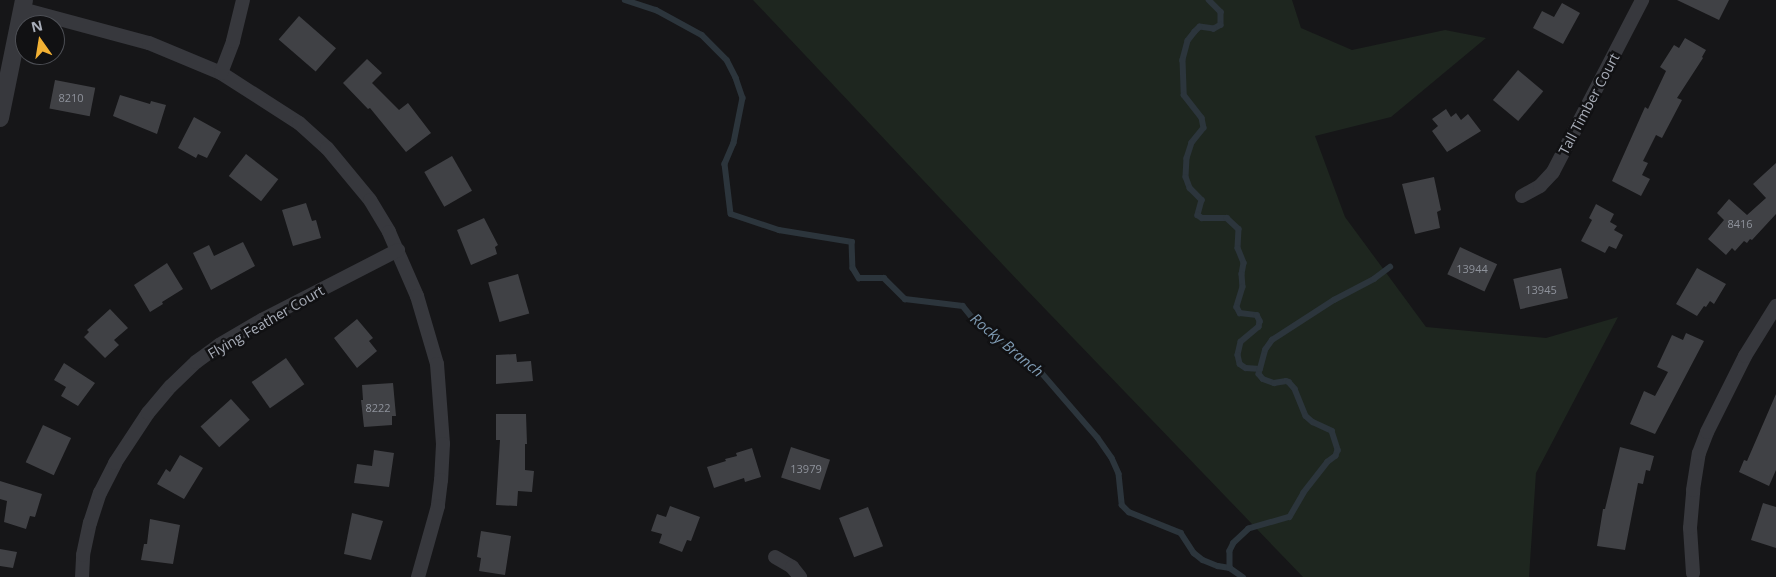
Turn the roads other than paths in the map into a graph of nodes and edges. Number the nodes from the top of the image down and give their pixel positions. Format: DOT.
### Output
graph roads {
  1 [pos="243,0"];
  2 [pos="1642,0"];
  3 [pos="23,5"];
  4 [pos="221,73"];
  5 [pos="0,118"];
  6 [pos="1522,196"];
  7 [pos="398,250"];
  8 [pos="1776,306"];
  9 [pos="775,557"];
  10 [pos="1693,573"];
  11 [pos="82,577"];
  12 [pos="418,577"];
  13 [pos="800,577"];
  1 -- 4 [label="street"];
  2 -- 6 [label="street, Tall Timber Court"];
  3 -- 4 [label="street"];
  3 -- 5 [label="street"];
  4 -- 7 [label="street"];
  7 -- 11 [label="street, Flying Feather Court"];
  7 -- 12 [label="street"];
  8 -- 10 [label="street"];
  9 -- 13 [label="street"];
}
